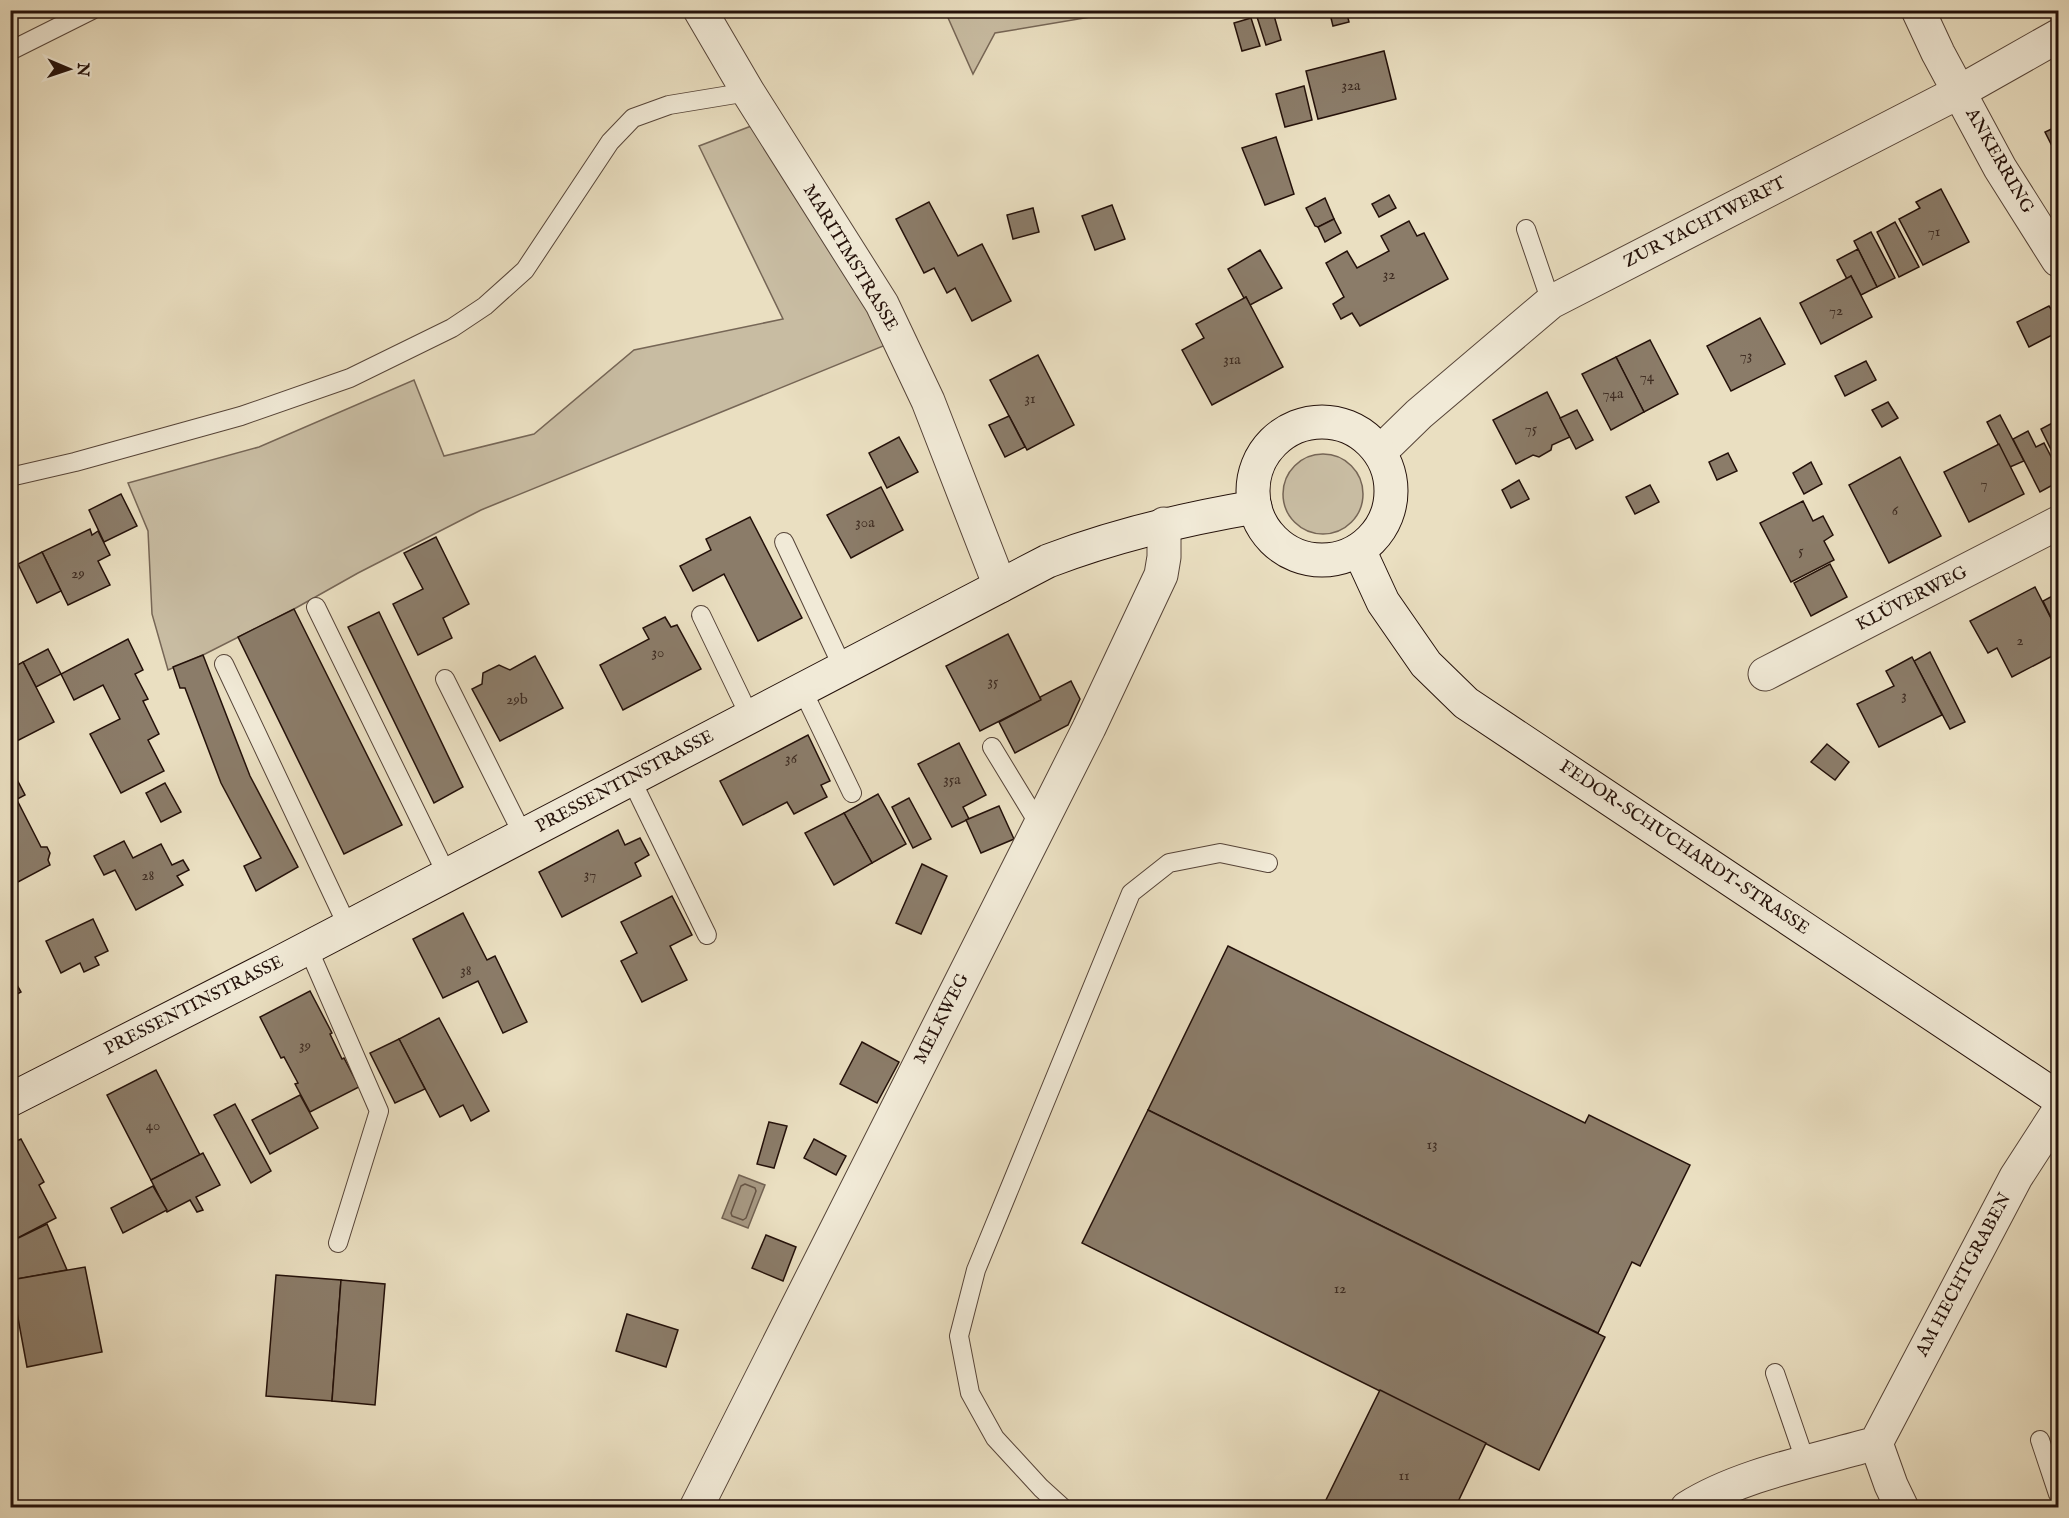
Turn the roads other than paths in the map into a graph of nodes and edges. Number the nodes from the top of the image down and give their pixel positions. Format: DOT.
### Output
graph roads {
  1 [pos="92,10"];
  2 [pos="700,10"];
  3 [pos="1918,10"];
  4 [pos="2058,36"];
  5 [pos="10,51"];
  6 [pos="748,92"];
  7 [pos="1959,92"];
  8 [pos="1526,229"];
  9 [pos="2058,260"];
  10 [pos="1551,302"];
  11 [pos="1380,452"];
  12 [pos="10,477"];
  13 [pos="1256,507"];
  14 [pos="2058,523"];
  15 [pos="1164,524"];
  16 [pos="784,542"];
  17 [pos="1359,550"];
  18 [pos="999,585"];
  19 [pos="316,607"];
  20 [pos="701,615"];
  21 [pos="224,664"];
  22 [pos="843,668"];
  23 [pos="1765,674"];
  24 [pos="445,679"];
  25 [pos="802,689"];
  26 [pos="750,717"];
  27 [pos="992,747"];
  28 [pos="631,779"];
  29 [pos="852,792"];
  30 [pos="1040,826"];
  31 [pos="523,835"];
  32 [pos="1268,863"];
  33 [pos="447,875"];
  34 [pos="348,927"];
  35 [pos="706,935"];
  36 [pos="308,948"];
  37 [pos="2058,1098"];
  38 [pos="10,1100"];
  39 [pos="2058,1112"];
  40 [pos="338,1243"];
  41 [pos="1775,1373"];
  42 [pos="2040,1440"];
  43 [pos="1876,1443"];
  44 [pos="1806,1463"];
  45 [pos="2058,1494"];
  46 [pos="696,1508"];
  47 [pos="1063,1508"];
  48 [pos="1687,1508"];
  49 [pos="1902,1508"];
  1 -- 5 [label="lane"];
  2 -- 6 [label="street, MARITIMSTRASSE"];
  3 -- 7 [label="street, ANKERRING"];
  4 -- 7 [label="street, ZUR YACHTWERFT"];
  6 -- 12 [label="lane"];
  6 -- 18 [label="street, MARITIMSTRASSE"];
  7 -- 9 [label="street, ANKERRING"];
  7 -- 10 [label="street, ZUR YACHTWERFT"];
  8 -- 10 [label="lane"];
  10 -- 11 [label="street, ZUR YACHTWERFT"];
  11 -- 13 [label="street"];
  11 -- 17 [label="street"];
  13 -- 15 [label="street, PRESSENTINSTRASSE"];
  13 -- 17 [label="street"];
  14 -- 23 [label="street, KLÜVERWEG"];
  15 -- 18 [label="street, PRESSENTINSTRASSE"];
  15 -- 30 [label="street, MELKWEG"];
  16 -- 22 [label="lane"];
  17 -- 37 [label="street, FEDOR-SCHUCHARDT-STRASSE"];
  18 -- 22 [label="street, PRESSENTINSTRASSE"];
  19 -- 33 [label="lane"];
  20 -- 26 [label="lane"];
  21 -- 34 [label="lane"];
  22 -- 25 [label="street, PRESSENTINSTRASSE"];
  24 -- 31 [label="lane"];
  25 -- 26 [label="street, PRESSENTINSTRASSE"];
  25 -- 29 [label="lane"];
  26 -- 28 [label="street, PRESSENTINSTRASSE"];
  27 -- 30 [label="lane"];
  28 -- 31 [label="street, PRESSENTINSTRASSE"];
  28 -- 35 [label="lane"];
  30 -- 46 [label="street, MELKWEG"];
  31 -- 33 [label="street, PRESSENTINSTRASSE"];
  32 -- 47 [label="lane"];
  33 -- 34 [label="street, PRESSENTINSTRASSE"];
  34 -- 36 [label="street, PRESSENTINSTRASSE"];
  36 -- 38 [label="street, PRESSENTINSTRASSE"];
  36 -- 40 [label="lane"];
  39 -- 43 [label="street, AM HECHTGRABEN"];
  41 -- 44 [label="lane"];
  42 -- 45 [label="lane"];
  43 -- 44 [label="street"];
  43 -- 49 [label="street"];
  44 -- 48 [label="street"];
}
